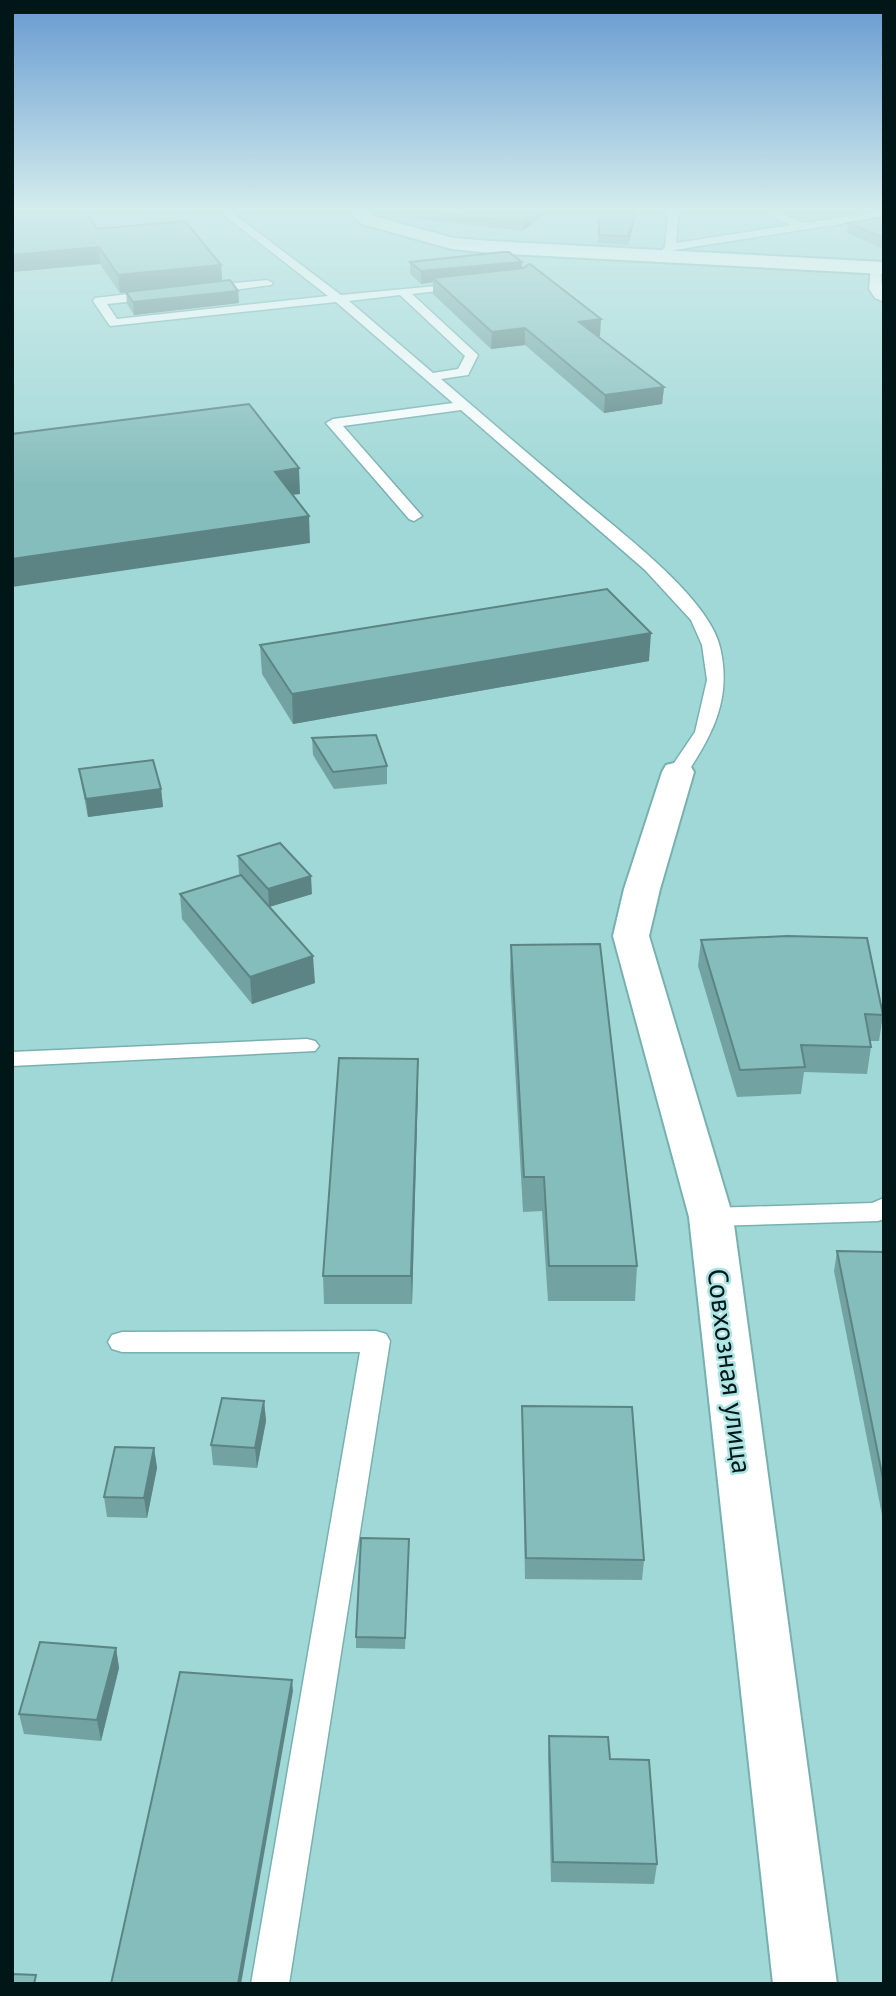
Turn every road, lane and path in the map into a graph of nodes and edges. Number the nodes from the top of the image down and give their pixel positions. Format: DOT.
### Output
graph roads {
  1 [pos="100,301"];
  2 [pos="319,301"];
  3 [pos="342,301"];
  4 [pos="413,301"];
  5 [pos="430,377"];
  6 [pos="464,406"];
  7 [pos="414,516"];
  8 [pos="678,772"];
  9 [pos="307,1046"];
  10 [pos="12,1059"];
  11 [pos="882,1210"];
  12 [pos="711,1217"];
  13 [pos="122,1342"];
  14 [pos="270,1984"];
  15 [pos="806,1984"];
  1 -- 2 [label="lane"];
  3 -- 5 [label="lane"];
  4 -- 5 [label="lane"];
  5 -- 6 [label="lane"];
  6 -- 7 [label="lane"];
  6 -- 8 [label="lane"];
  8 -- 12 [label="street, Совхозная улица"];
  9 -- 10 [label="lane"];
  11 -- 12 [label="lane"];
  12 -- 15 [label="street, Совхозная улица"];
  13 -- 14 [label="lane"];
}
